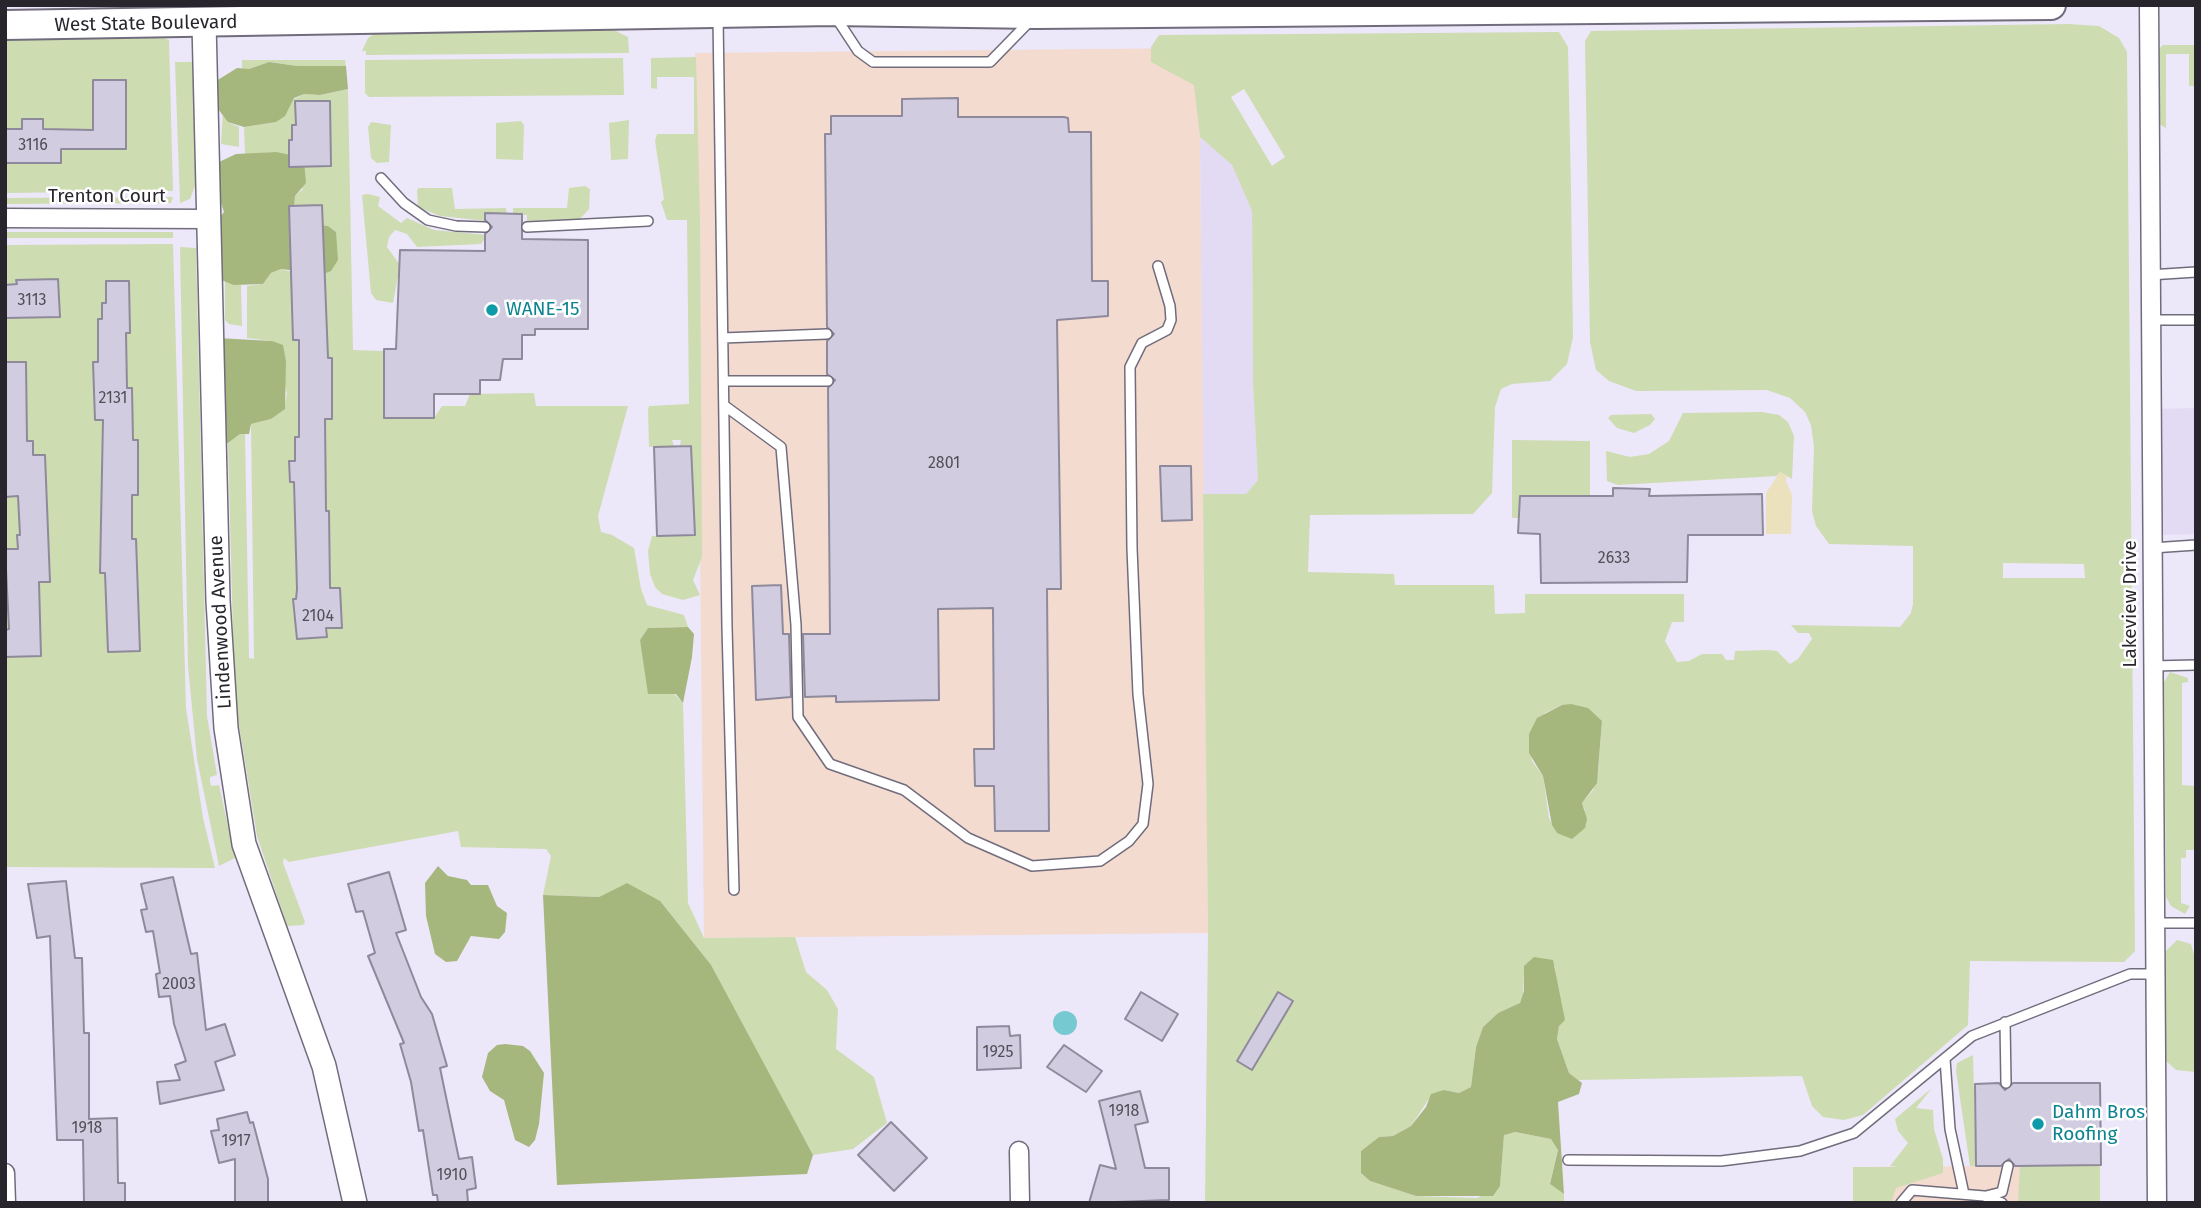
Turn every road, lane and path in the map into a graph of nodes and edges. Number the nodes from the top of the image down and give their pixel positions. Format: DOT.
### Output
graph roads {
  1 [pos="2051,5"];
  2 [pos="2149,5"];
  3 [pos="1823,6"];
  4 [pos="1996,6"];
  5 [pos="1480,7"];
  6 [pos="1611,7"];
  7 [pos="1224,8"];
  8 [pos="679,10"];
  9 [pos="715,11"];
  10 [pos="832,11"];
  11 [pos="1036,14"];
  12 [pos="204,23"];
  13 [pos="5,25"];
  14 [pos="381,178"];
  15 [pos="5,218"];
  16 [pos="208,219"];
  17 [pos="648,221"];
  18 [pos="485,227"];
  19 [pos="527,227"];
  20 [pos="1158,266"];
  21 [pos="2196,272"];
  22 [pos="2149,275"];
  23 [pos="2150,320"];
  24 [pos="2196,320"];
  25 [pos="827,334"];
  26 [pos="723,338"];
  27 [pos="724,381"];
  28 [pos="828,381"];
  29 [pos="724,406"];
  30 [pos="2196,545"];
  31 [pos="2151,548"];
  32 [pos="2196,665"];
  33 [pos="2152,666"];
  34 [pos="734,890"];
  35 [pos="2155,923"];
  36 [pos="2196,923"];
  37 [pos="2155,974"];
  38 [pos="2005,1022"];
  39 [pos="1945,1059"];
  40 [pos="2006,1083"];
  41 [pos="1019,1151"];
  42 [pos="1568,1160"];
  43 [pos="2008,1166"];
  44 [pos="5,1174"];
  45 [pos="1964,1194"];
  46 [pos="1984,1196"];
  47 [pos="6,1203"];
  48 [pos="355,1203"];
  49 [pos="1020,1203"];
  50 [pos="1901,1203"];
  51 [pos="2002,1203"];
  52 [pos="2157,1203"];
  1 -- 4 [label="main road, West State Boulevard"];
  2 -- 22 [label="street, Lakeview Drive"];
  3 -- 4 [label="main road, West State Boulevard"];
  3 -- 6 [label="main road, West State Boulevard"];
  5 -- 6 [label="main road, West State Boulevard"];
  5 -- 7 [label="main road, West State Boulevard"];
  7 -- 11 [label="main road, West State Boulevard"];
  8 -- 9 [label="main road, West State Boulevard"];
  8 -- 12 [label="main road, West State Boulevard"];
  9 -- 10 [label="main road, West State Boulevard"];
  9 -- 26 [label="lane"];
  10 -- 11 [label="main road, West State Boulevard"];
  10 -- 11 [label="lane"];
  12 -- 13 [label="main road, West State Boulevard"];
  12 -- 16 [label="street, Lindenwood Avenue"];
  14 -- 18 [label="lane"];
  15 -- 16 [label="street, Trenton Court"];
  16 -- 48 [label="street, Lindenwood Avenue"];
  17 -- 19 [label="lane"];
  20 -- 29 [label="lane"];
  21 -- 22 [label="lane"];
  22 -- 23 [label="street, Lakeview Drive"];
  23 -- 24 [label="lane"];
  23 -- 31 [label="street, Lakeview Drive"];
  25 -- 26 [label="lane"];
  26 -- 27 [label="lane"];
  27 -- 28 [label="lane"];
  27 -- 29 [label="lane"];
  29 -- 34 [label="lane"];
  30 -- 31 [label="lane"];
  31 -- 33 [label="street, Lakeview Drive"];
  32 -- 33 [label="lane"];
  33 -- 35 [label="street, Lakeview Drive"];
  35 -- 36 [label="lane"];
  35 -- 37 [label="street, Lakeview Drive"];
  37 -- 38 [label="lane"];
  37 -- 52 [label="street, Lakeview Drive"];
  38 -- 39 [label="lane"];
  38 -- 40 [label="lane"];
  39 -- 42 [label="lane"];
  39 -- 45 [label="lane"];
  41 -- 49 [label="street"];
  43 -- 46 [label="lane"];
  44 -- 47 [label="street"];
  45 -- 46 [label="lane"];
  45 -- 50 [label="lane"];
  46 -- 51 [label="lane"];
}
